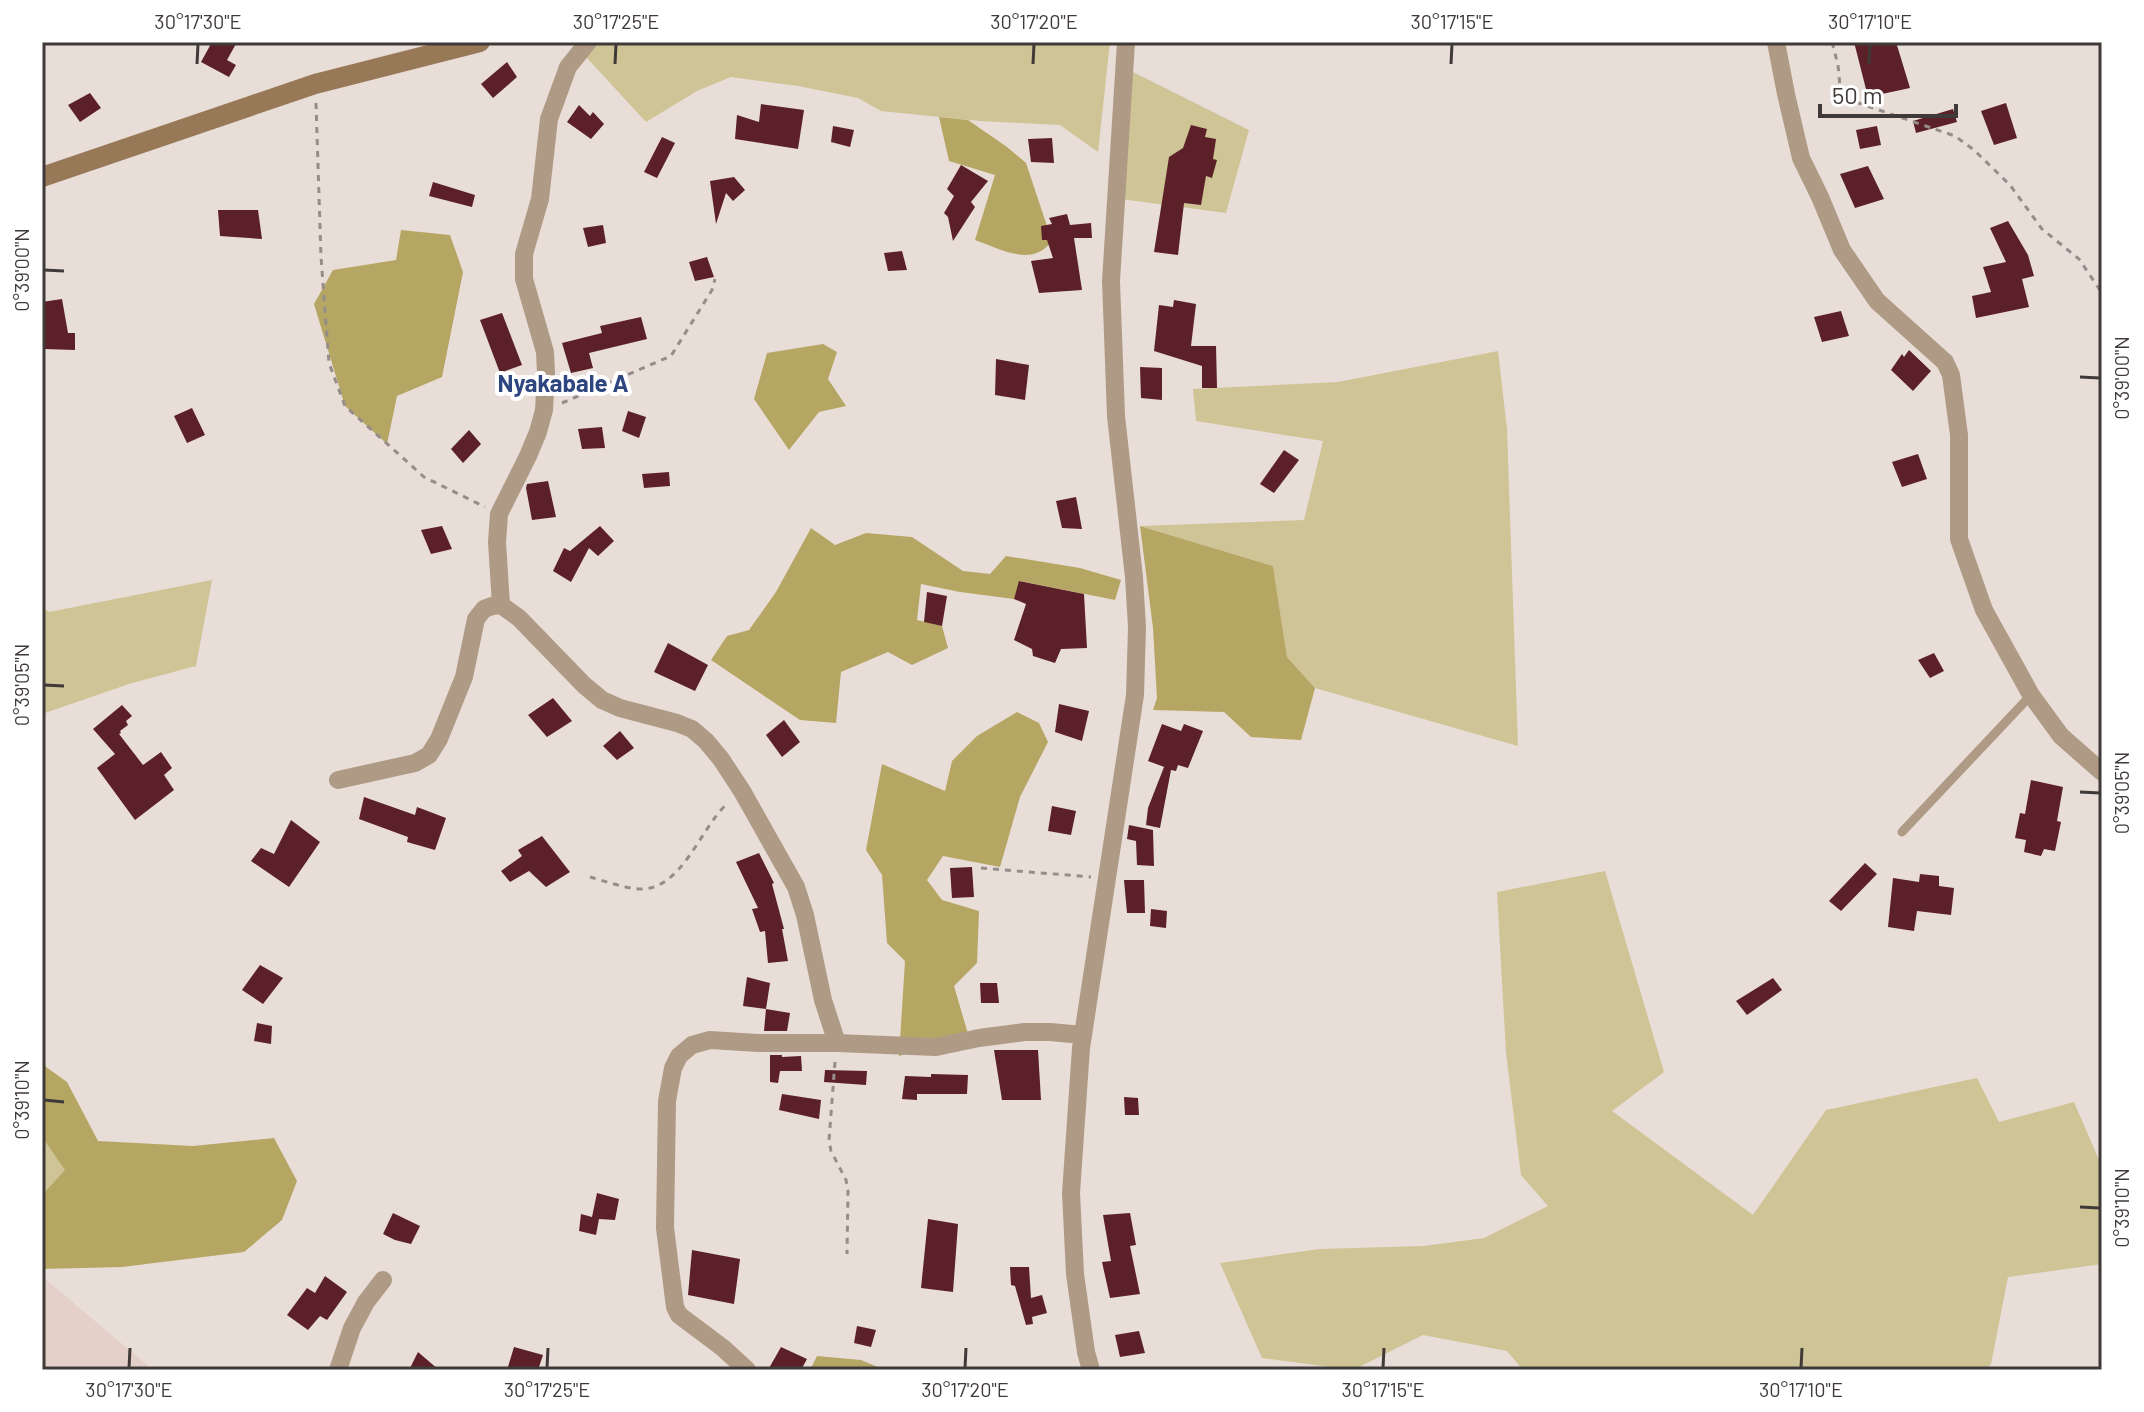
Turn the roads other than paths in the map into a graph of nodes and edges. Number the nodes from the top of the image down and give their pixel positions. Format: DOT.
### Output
graph roads {
  1 [pos="480,42"];
  2 [pos="588,42"];
  3 [pos="1126,42"];
  4 [pos="1776,42"];
  5 [pos="42,177"];
  6 [pos="501,605"];
  7 [pos="2031,695"];
  8 [pos="2102,772"];
  9 [pos="338,780"];
  10 [pos="1902,832"];
  11 [pos="1083,1035"];
  12 [pos="837,1043"];
  13 [pos="383,1280"];
  14 [pos="338,1370"];
  15 [pos="747,1370"];
  16 [pos="1091,1370"];
  1 -- 5 [label="street"];
  2 -- 6 [label="street"];
  3 -- 11 [label="street"];
  4 -- 7 [label="street"];
  6 -- 9 [label="street"];
  6 -- 12 [label="street"];
  7 -- 8 [label="street"];
  7 -- 10 [label="lane"];
  11 -- 12 [label="street"];
  11 -- 16 [label="street"];
  12 -- 15 [label="street"];
  13 -- 14 [label="street"];
}
